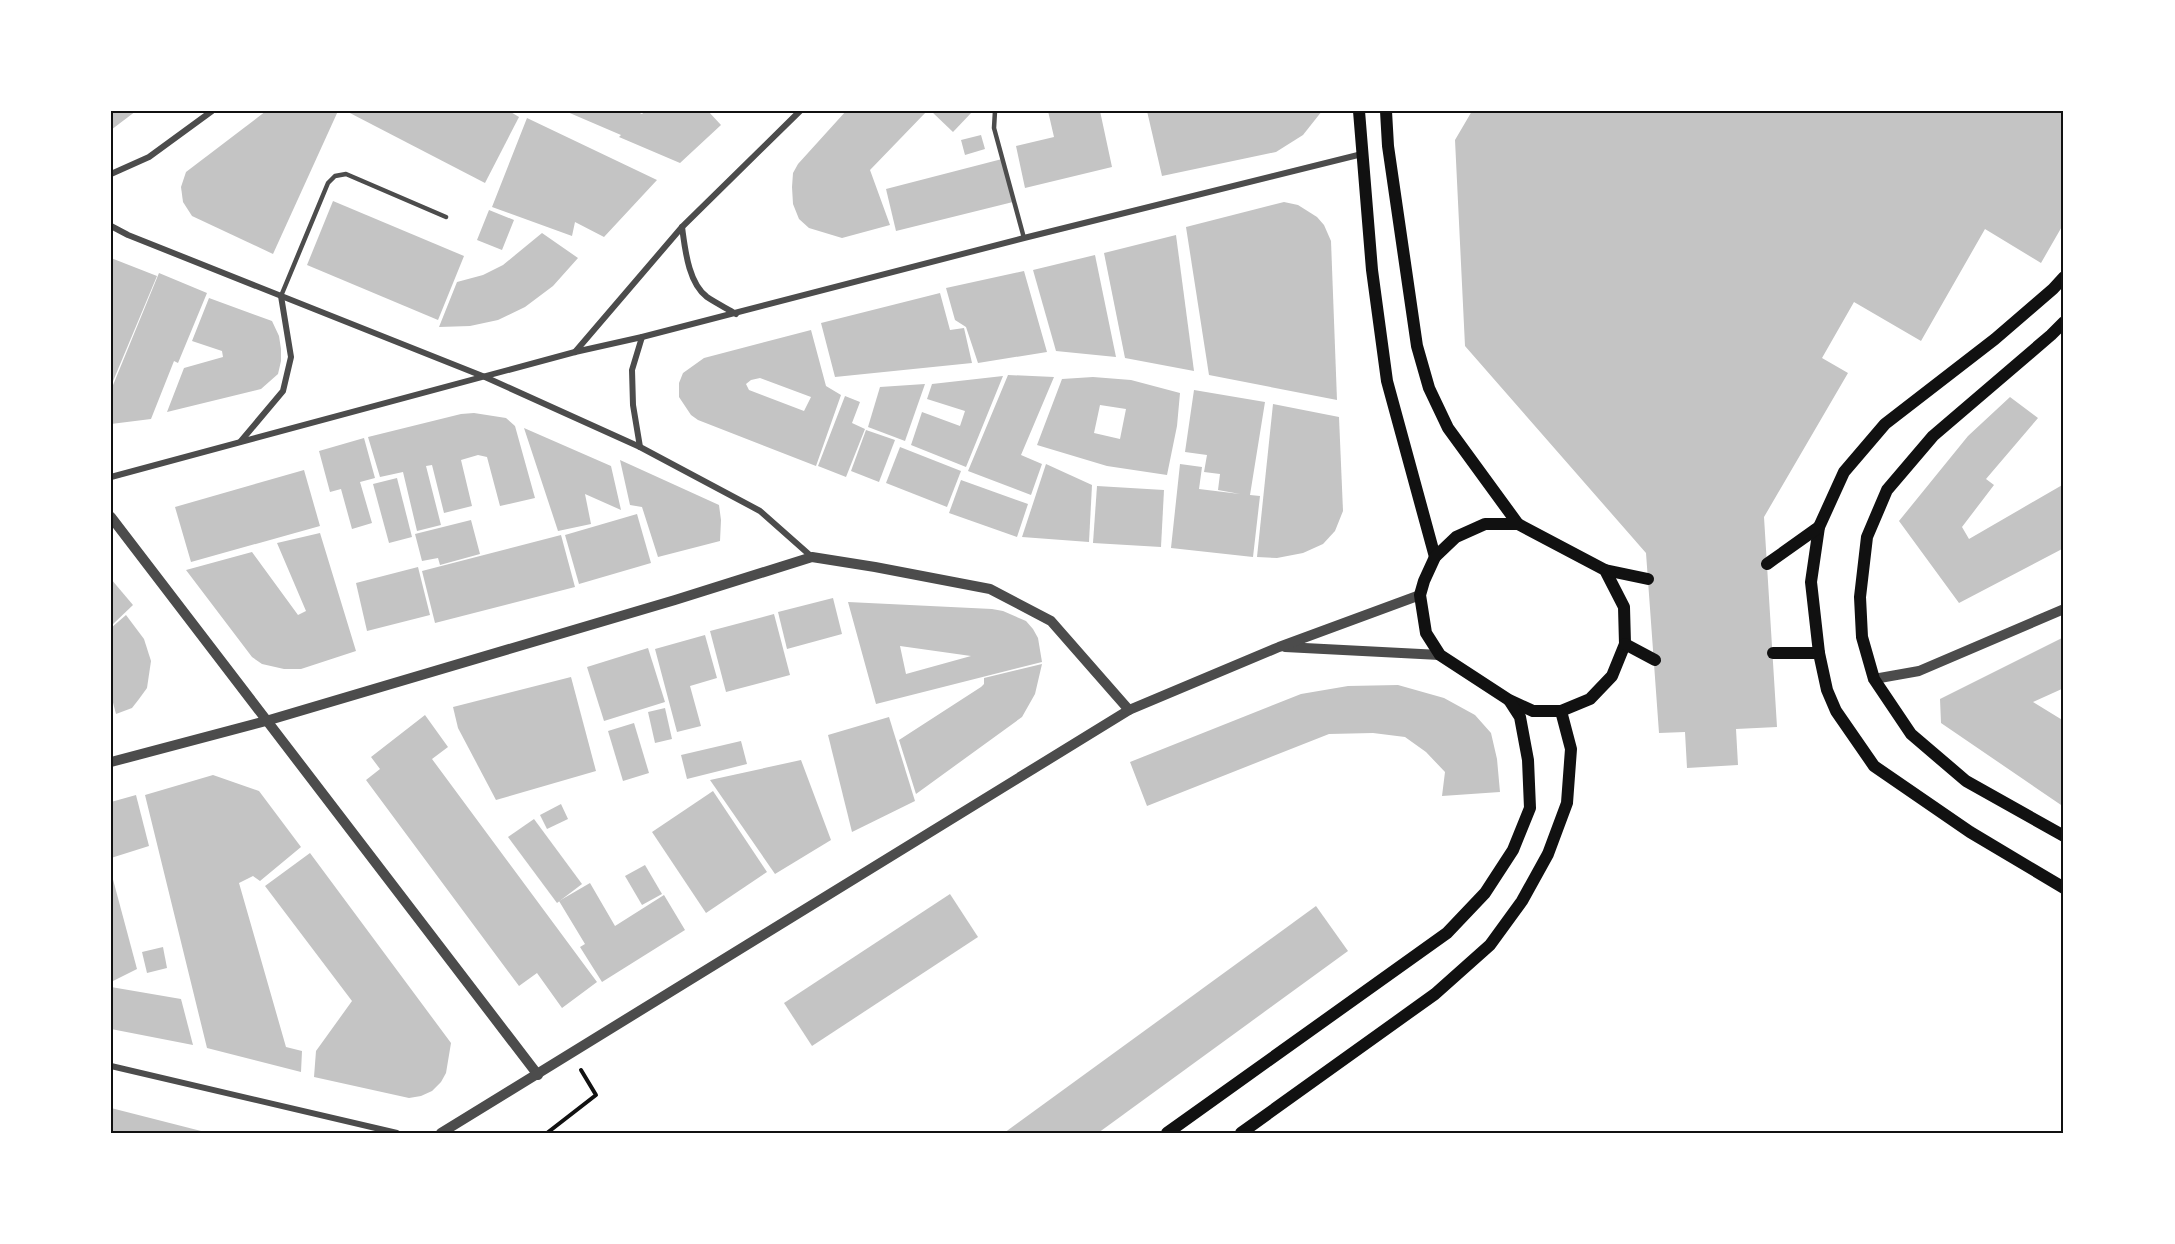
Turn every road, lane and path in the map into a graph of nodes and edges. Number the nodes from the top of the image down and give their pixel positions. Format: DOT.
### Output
graph roads {
  1 [pos="212,111"];
  2 [pos="800,111"];
  3 [pos="995,111"];
  4 [pos="1359,111"];
  5 [pos="1386,111"];
  6 [pos="1362,154"];
  7 [pos="111,174"];
  8 [pos="446,217"];
  9 [pos="111,226"];
  10 [pos="682,227"];
  11 [pos="1024,238"];
  12 [pos="2064,277"];
  13 [pos="281,296"];
  14 [pos="736,314"];
  15 [pos="2064,322"];
  16 [pos="642,338"];
  17 [pos="575,352"];
  18 [pos="485,377"];
  19 [pos="241,441"];
  20 [pos="640,447"];
  21 [pos="111,477"];
  22 [pos="111,517"];
  23 [pos="1518,524"];
  24 [pos="1820,527"];
  25 [pos="812,557"];
  26 [pos="1435,557"];
  27 [pos="1767,564"];
  28 [pos="1605,570"];
  29 [pos="1648,579"];
  30 [pos="1420,595"];
  31 [pos="2064,609"];
  32 [pos="1625,645"];
  33 [pos="1279,647"];
  34 [pos="1773,653"];
  35 [pos="1819,653"];
  36 [pos="1440,655"];
  37 [pos="1655,660"];
  38 [pos="1874,679"];
  39 [pos="1509,700"];
  40 [pos="1129,710"];
  41 [pos="1561,711"];
  42 [pos="266,721"];
  43 [pos="111,762"];
  44 [pos="2064,837"];
  45 [pos="2064,888"];
  46 [pos="571,1055"];
  47 [pos="111,1066"];
  48 [pos="538,1075"];
  49 [pos="398,1133"];
  50 [pos="441,1133"];
  51 [pos="547,1133"];
  52 [pos="1167,1133"];
  53 [pos="1240,1133"];
  1 -- 7 [label="street"];
  2 -- 10 [label="street"];
  3 -- 11 [label="lane"];
  4 -- 6 [label="main road"];
  5 -- 23 [label="main road"];
  6 -- 11 [label="street"];
  6 -- 26 [label="main road"];
  8 -- 13 [label="lane"];
  9 -- 13 [label="street"];
  10 -- 14 [label="street"];
  10 -- 17 [label="street"];
  11 -- 14 [label="street"];
  12 -- 24 [label="main road"];
  13 -- 18 [label="street"];
  13 -- 19 [label="street"];
  14 -- 16 [label="street"];
  15 -- 38 [label="main road"];
  16 -- 17 [label="street"];
  16 -- 20 [label="street"];
  17 -- 18 [label="street"];
  18 -- 19 [label="street"];
  18 -- 20 [label="street"];
  19 -- 21 [label="street"];
  20 -- 25 [label="street"];
  22 -- 42 [label="street"];
  23 -- 26 [label="main road"];
  23 -- 28 [label="main road"];
  24 -- 27 [label="main road"];
  24 -- 35 [label="main road"];
  25 -- 40 [label="street"];
  25 -- 42 [label="street"];
  26 -- 30 [label="main road"];
  28 -- 29 [label="main road"];
  28 -- 32 [label="main road"];
  30 -- 33 [label="street"];
  30 -- 36 [label="main road"];
  31 -- 38 [label="street"];
  32 -- 37 [label="main road"];
  32 -- 41 [label="main road"];
  33 -- 36 [label="street"];
  33 -- 40 [label="street"];
  34 -- 35 [label="main road"];
  35 -- 45 [label="main road"];
  36 -- 39 [label="main road"];
  38 -- 44 [label="main road"];
  39 -- 41 [label="main road"];
  39 -- 52 [label="main road"];
  40 -- 46 [label="street"];
  41 -- 53 [label="main road"];
  42 -- 43 [label="street"];
  42 -- 48 [label="street"];
  46 -- 48 [label="street"];
  46 -- 51 [label="path"];
  47 -- 49 [label="street"];
  48 -- 50 [label="street"];
}
